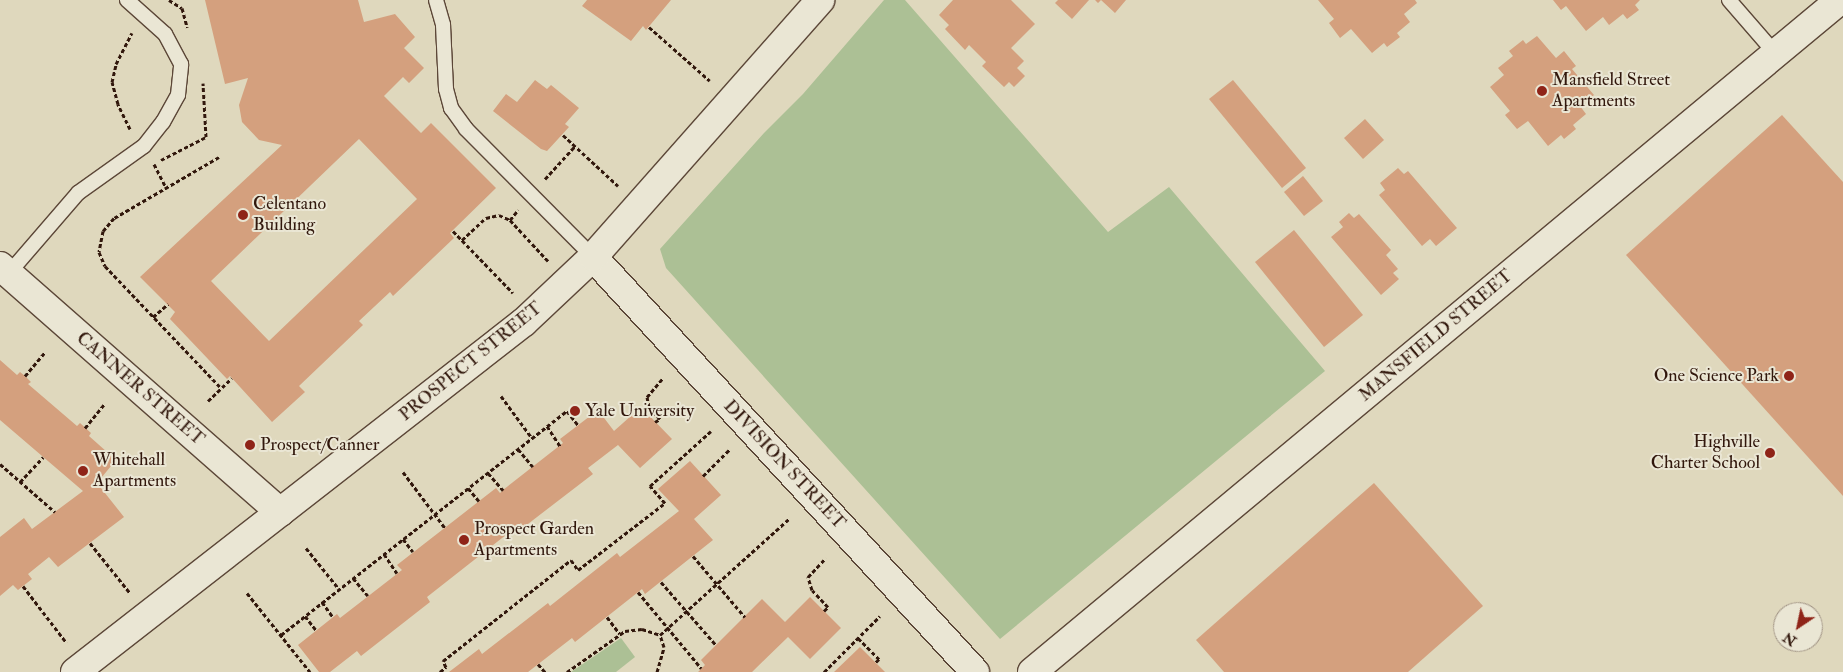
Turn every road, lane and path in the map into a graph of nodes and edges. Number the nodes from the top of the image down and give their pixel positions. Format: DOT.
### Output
graph roads {
  1 [pos="128,0"];
  2 [pos="436,0"];
  3 [pos="820,0"];
  4 [pos="1729,0"];
  5 [pos="1840,0"];
  6 [pos="138,24"];
  7 [pos="649,27"];
  8 [pos="1776,53"];
  9 [pos="710,82"];
  10 [pos="133,134"];
  11 [pos="563,135"];
  12 [pos="575,146"];
  13 [pos="219,157"];
  14 [pos="154,164"];
  15 [pos="540,185"];
  16 [pos="618,187"];
  17 [pos="166,188"];
  18 [pos="520,208"];
  19 [pos="510,220"];
  20 [pos="452,231"];
  21 [pos="462,240"];
  22 [pos="593,257"];
  23 [pos="550,263"];
  24 [pos="4,270"];
  25 [pos="514,294"];
  26 [pos="168,304"];
  27 [pos="154,317"];
  28 [pos="45,352"];
  29 [pos="25,376"];
  30 [pos="232,378"];
  31 [pos="662,378"];
  32 [pos="222,388"];
  33 [pos="501,396"];
  34 [pos="208,401"];
  35 [pos="105,403"];
  36 [pos="655,422"];
  37 [pos="578,425"];
  38 [pos="547,426"];
  39 [pos="85,428"];
  40 [pos="711,431"];
  41 [pos="532,438"];
  42 [pos="560,446"];
  43 [pos="518,449"];
  44 [pos="729,450"];
  45 [pos="42,457"];
  46 [pos="0,464"];
  47 [pos="533,467"];
  48 [pos="403,472"];
  49 [pos="488,473"];
  50 [pos="703,476"];
  51 [pos="20,482"];
  52 [pos="468,488"];
  53 [pos="503,490"];
  54 [pos="479,501"];
  55 [pos="55,512"];
  56 [pos="280,512"];
  57 [pos="435,514"];
  58 [pos="790,518"];
  59 [pos="445,528"];
  60 [pos="403,539"];
  61 [pos="90,543"];
  62 [pos="306,548"];
  63 [pos="413,552"];
  64 [pos="384,554"];
  65 [pos="693,556"];
  66 [pos="826,558"];
  67 [pos="397,573"];
  68 [pos="353,578"];
  69 [pos="661,582"];
  70 [pos="716,584"];
  71 [pos="23,586"];
  72 [pos="339,589"];
  73 [pos="638,592"];
  74 [pos="130,593"];
  75 [pos="247,593"];
  76 [pos="368,596"];
  77 [pos="322,602"];
  78 [pos="686,611"];
  79 [pos="824,611"];
  80 [pos="304,616"];
  81 [pos="880,616"];
  82 [pos="333,617"];
  83 [pos="607,617"];
  84 [pos="744,617"];
  85 [pos="668,628"];
  86 [pos="316,630"];
  87 [pos="620,634"];
  88 [pos="281,635"];
  89 [pos="660,635"];
  90 [pos="858,638"];
  91 [pos="66,642"];
  92 [pos="716,645"];
  93 [pos="876,662"];
  94 [pos="538,664"];
  95 [pos="702,668"];
  96 [pos="75,672"];
  97 [pos="310,672"];
  98 [pos="440,672"];
  99 [pos="545,672"];
  100 [pos="567,672"];
  101 [pos="657,672"];
  102 [pos="824,672"];
  103 [pos="975,672"];
  104 [pos="1032,672"];
  1 -- 24 [label="lane"];
  2 -- 22 [label="lane"];
  3 -- 22 [label="main road, PROSPECT STREET"];
  4 -- 8 [label="lane"];
  5 -- 8 [label="main road, MANSFIELD STREET"];
  6 -- 10 [label="path"];
  7 -- 9 [label="path"];
  8 -- 104 [label="main road, MANSFIELD STREET"];
  11 -- 12 [label="path"];
  12 -- 15 [label="path"];
  12 -- 16 [label="path"];
  13 -- 17 [label="path"];
  14 -- 17 [label="path"];
  17 -- 27 [label="path"];
  18 -- 19 [label="path"];
  19 -- 21 [label="path"];
  19 -- 23 [label="path"];
  20 -- 21 [label="path"];
  21 -- 25 [label="path"];
  22 -- 56 [label="main road, PROSPECT STREET"];
  22 -- 103 [label="main road, DIVISION STREET"];
  24 -- 56 [label="main road, CANNER STREET"];
  26 -- 27 [label="path"];
  27 -- 32 [label="path"];
  28 -- 29 [label="path"];
  30 -- 32 [label="path"];
  31 -- 36 [label="path"];
  32 -- 34 [label="path"];
  33 -- 41 [label="path"];
  35 -- 39 [label="path"];
  37 -- 38 [label="path"];
  38 -- 41 [label="path"];
  38 -- 42 [label="path"];
  40 -- 98 [label="path"];
  41 -- 43 [label="path"];
  43 -- 47 [label="path"];
  43 -- 49 [label="path"];
  44 -- 50 [label="path"];
  45 -- 51 [label="path"];
  46 -- 51 [label="path"];
  48 -- 57 [label="path"];
  49 -- 52 [label="path"];
  49 -- 53 [label="path"];
  51 -- 55 [label="path"];
  52 -- 54 [label="path"];
  52 -- 57 [label="path"];
  56 -- 96 [label="main road, PROSPECT STREET"];
  57 -- 59 [label="path"];
  57 -- 60 [label="path"];
  58 -- 70 [label="path"];
  60 -- 63 [label="path"];
  60 -- 64 [label="path"];
  61 -- 74 [label="path"];
  62 -- 72 [label="path"];
  64 -- 67 [label="path"];
  64 -- 68 [label="path"];
  65 -- 70 [label="path"];
  66 -- 79 [label="path"];
  68 -- 72 [label="path"];
  68 -- 76 [label="path"];
  69 -- 78 [label="path"];
  70 -- 78 [label="path"];
  70 -- 84 [label="path"];
  71 -- 91 [label="path"];
  72 -- 77 [label="path"];
  73 -- 85 [label="path"];
  75 -- 88 [label="path"];
  77 -- 80 [label="path"];
  77 -- 82 [label="path"];
  78 -- 85 [label="path"];
  78 -- 92 [label="path"];
  80 -- 86 [label="path"];
  80 -- 88 [label="path"];
  81 -- 90 [label="path"];
  83 -- 87 [label="path"];
  85 -- 89 [label="path"];
  85 -- 95 [label="path"];
  87 -- 89 [label="path"];
  87 -- 100 [label="path"];
  88 -- 97 [label="path"];
  89 -- 101 [label="path"];
  90 -- 93 [label="path"];
  90 -- 102 [label="path"];
  94 -- 99 [label="path"];
}
